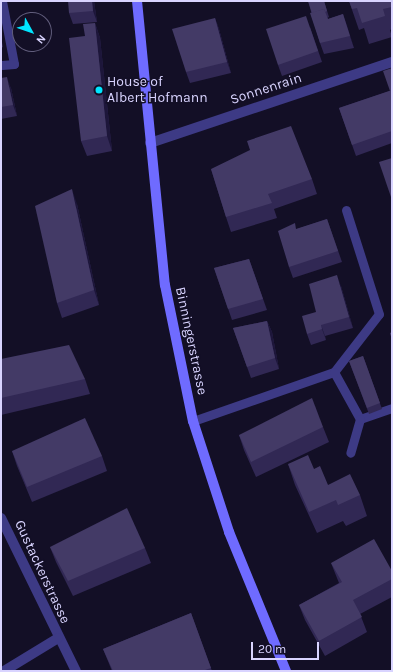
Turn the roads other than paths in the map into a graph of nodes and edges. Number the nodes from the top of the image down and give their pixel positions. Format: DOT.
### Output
graph roads {
  1 [pos="2,1"];
  2 [pos="137,1"];
  3 [pos="392,62"];
  4 [pos="2,65"];
  5 [pos="150,142"];
  6 [pos="346,210"];
  7 [pos="334,372"];
  8 [pos="392,408"];
  9 [pos="360,419"];
  10 [pos="193,421"];
  11 [pos="350,453"];
  12 [pos="1,518"];
  13 [pos="58,638"];
  14 [pos="4,671"];
  15 [pos="76,671"];
  16 [pos="286,671"];
  1 -- 4 [label="lane"];
  2 -- 5 [label="main road, Binningerstrasse"];
  3 -- 5 [label="street, Sonnenrain"];
  5 -- 10 [label="main road, Binningerstrasse"];
  6 -- 7 [label="lane"];
  7 -- 9 [label="lane"];
  7 -- 10 [label="lane"];
  8 -- 9 [label="lane"];
  9 -- 11 [label="lane"];
  10 -- 16 [label="main road, Binningerstrasse"];
  12 -- 13 [label="street, Gustackerstrasse"];
  13 -- 14 [label="street, Gustackerstrasse"];
  13 -- 15 [label="street, Gustackerstrasse"];
}
